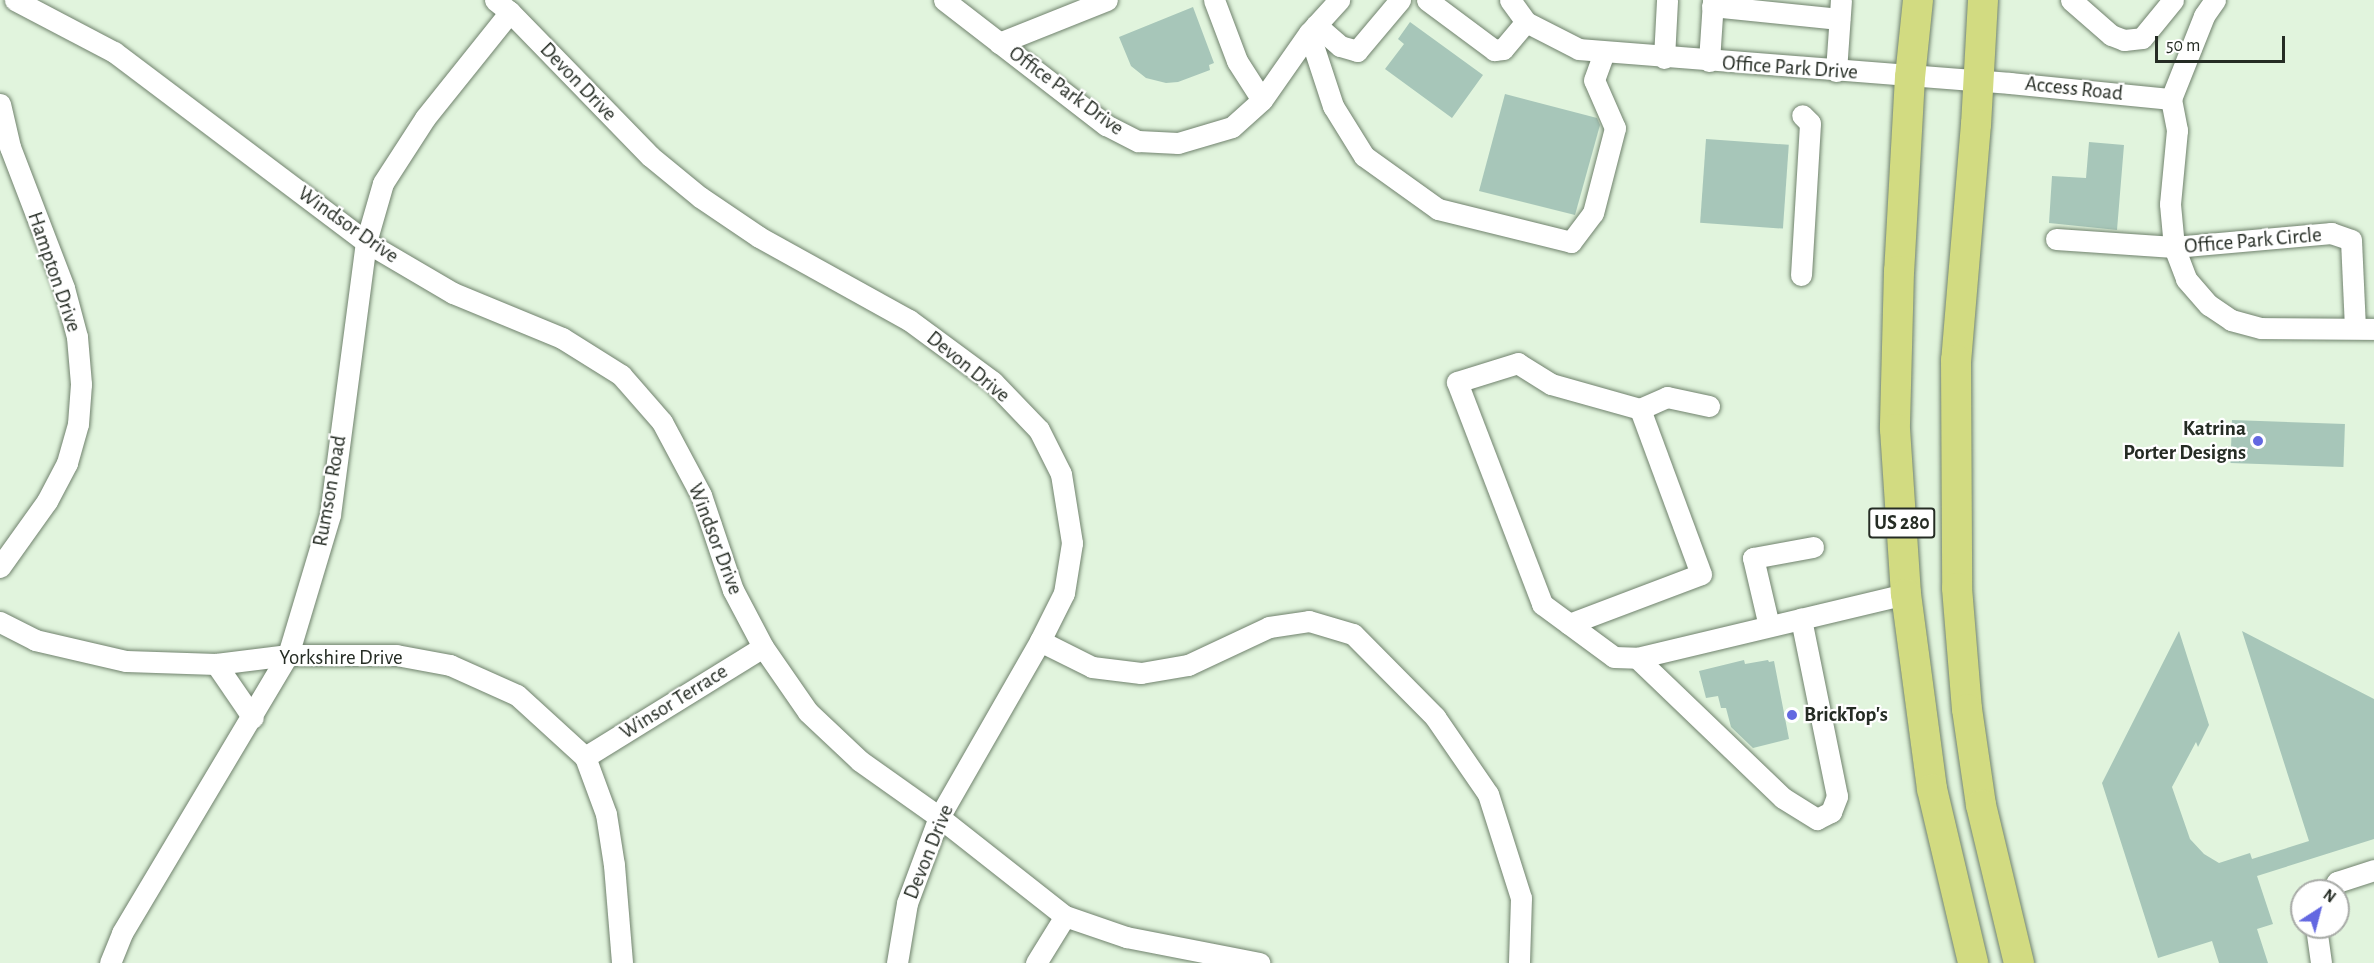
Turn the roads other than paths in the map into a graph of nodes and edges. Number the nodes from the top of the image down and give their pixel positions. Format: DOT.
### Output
graph roads {
  1 [pos="15,0"];
  2 [pos="944,0"];
  3 [pos="1107,0"];
  4 [pos="1214,0"];
  5 [pos="1339,0"];
  6 [pos="1400,0"];
  7 [pos="1427,0"];
  8 [pos="1510,0"];
  9 [pos="1666,0"];
  10 [pos="1917,0"];
  11 [pos="1983,0"];
  12 [pos="2071,0"];
  13 [pos="2175,0"];
  14 [pos="1713,3"];
  15 [pos="503,6"];
  16 [pos="2210,8"];
  17 [pos="1840,10"];
  18 [pos="1526,22"];
  19 [pos="1313,29"];
  20 [pos="999,43"];
  21 [pos="1604,53"];
  22 [pos="1664,58"];
  23 [pos="1708,61"];
  24 [pos="1836,71"];
  25 [pos="1910,76"];
  26 [pos="1977,81"];
  27 [pos="2170,99"];
  28 [pos="1262,100"];
  29 [pos="0,104"];
  30 [pos="1802,115"];
  31 [pos="2056,239"];
  32 [pos="366,242"];
  33 [pos="2174,248"];
  34 [pos="1801,275"];
  35 [pos="2365,328"];
  36 [pos="1709,406"];
  37 [pos="1640,409"];
  38 [pos="1813,547"];
  39 [pos="0,567"];
  40 [pos="1906,594"];
  41 [pos="1801,620"];
  42 [pos="0,622"];
  43 [pos="1569,624"];
  44 [pos="1769,626"];
  45 [pos="1040,642"];
  46 [pos="763,647"];
  47 [pos="288,655"];
  48 [pos="1637,658"];
  49 [pos="216,664"];
  50 [pos="253,718"];
  51 [pos="585,757"];
  52 [pos="939,817"];
  53 [pos="2374,870"];
  54 [pos="2346,879"];
  55 [pos="1065,916"];
  56 [pos="2318,939"];
  57 [pos="110,963"];
  58 [pos="622,963"];
  59 [pos="897,963"];
  60 [pos="1036,963"];
  61 [pos="1260,963"];
  62 [pos="1519,963"];
  63 [pos="1972,963"];
  64 [pos="2019,963"];
  65 [pos="2321,963"];
  1 -- 32 [label="street, Windsor Drive"];
  2 -- 20 [label="street, Office Park Drive"];
  3 -- 20 [label="street"];
  4 -- 28 [label="street"];
  5 -- 19 [label="street, Office Park Drive"];
  6 -- 19 [label="street"];
  7 -- 18 [label="street"];
  8 -- 18 [label="street, Office Park Drive"];
  9 -- 22 [label="street"];
  10 -- 25 [label="highway, US 280"];
  11 -- 26 [label="highway, US 280"];
  12 -- 13 [label="street"];
  13 -- 16 [label="street"];
  14 -- 17 [label="street"];
  14 -- 23 [label="street"];
  15 -- 32 [label="street, Rumson Road"];
  15 -- 45 [label="street, Devon Drive"];
  16 -- 27 [label="street"];
  17 -- 24 [label="street"];
  18 -- 21 [label="street, Office Park Drive"];
  19 -- 21 [label="street"];
  19 -- 28 [label="street, Office Park Drive"];
  20 -- 28 [label="street, Office Park Drive"];
  21 -- 22 [label="street, Office Park Drive"];
  22 -- 23 [label="street, Office Park Drive"];
  23 -- 24 [label="street, Office Park Drive"];
  24 -- 25 [label="street, Office Park Drive"];
  25 -- 26 [label="street, Office Park Drive"];
  25 -- 40 [label="highway, US 280"];
  26 -- 27 [label="street, Access Road"];
  26 -- 64 [label="highway, US 280"];
  27 -- 33 [label="street, Office Park Circle"];
  29 -- 39 [label="street, Hampton Drive"];
  30 -- 34 [label="street"];
  31 -- 33 [label="street"];
  32 -- 46 [label="street, Windsor Drive"];
  32 -- 47 [label="street, Rumson Road"];
  33 -- 35 [label="street, Office Park Circle"];
  33 -- 35 [label="street, Office Park Circle"];
  36 -- 37 [label="street"];
  37 -- 43 [label="street"];
  37 -- 43 [label="street"];
  38 -- 44 [label="street"];
  40 -- 41 [label="street"];
  40 -- 63 [label="highway, US 280"];
  41 -- 44 [label="street"];
  41 -- 48 [label="street"];
  42 -- 49 [label="street, Yorkshire Drive"];
  43 -- 48 [label="street"];
  44 -- 48 [label="street"];
  45 -- 52 [label="street, Devon Drive"];
  45 -- 62 [label="street"];
  46 -- 51 [label="street, Winsor Terrace"];
  46 -- 52 [label="street, Windsor Drive"];
  47 -- 49 [label="street, Yorkshire Drive"];
  47 -- 50 [label="street, Rumson Road"];
  47 -- 51 [label="street, Yorkshire Drive"];
  49 -- 50 [label="street"];
  50 -- 57 [label="street, Rumson Road"];
  51 -- 58 [label="street, Yorkshire Drive"];
  52 -- 55 [label="street, Windsor Drive"];
  52 -- 59 [label="street, Devon Drive"];
  53 -- 54 [label="street"];
  55 -- 60 [label="street"];
  55 -- 61 [label="street, Windsor Drive"];
  56 -- 65 [label="street"];
}
